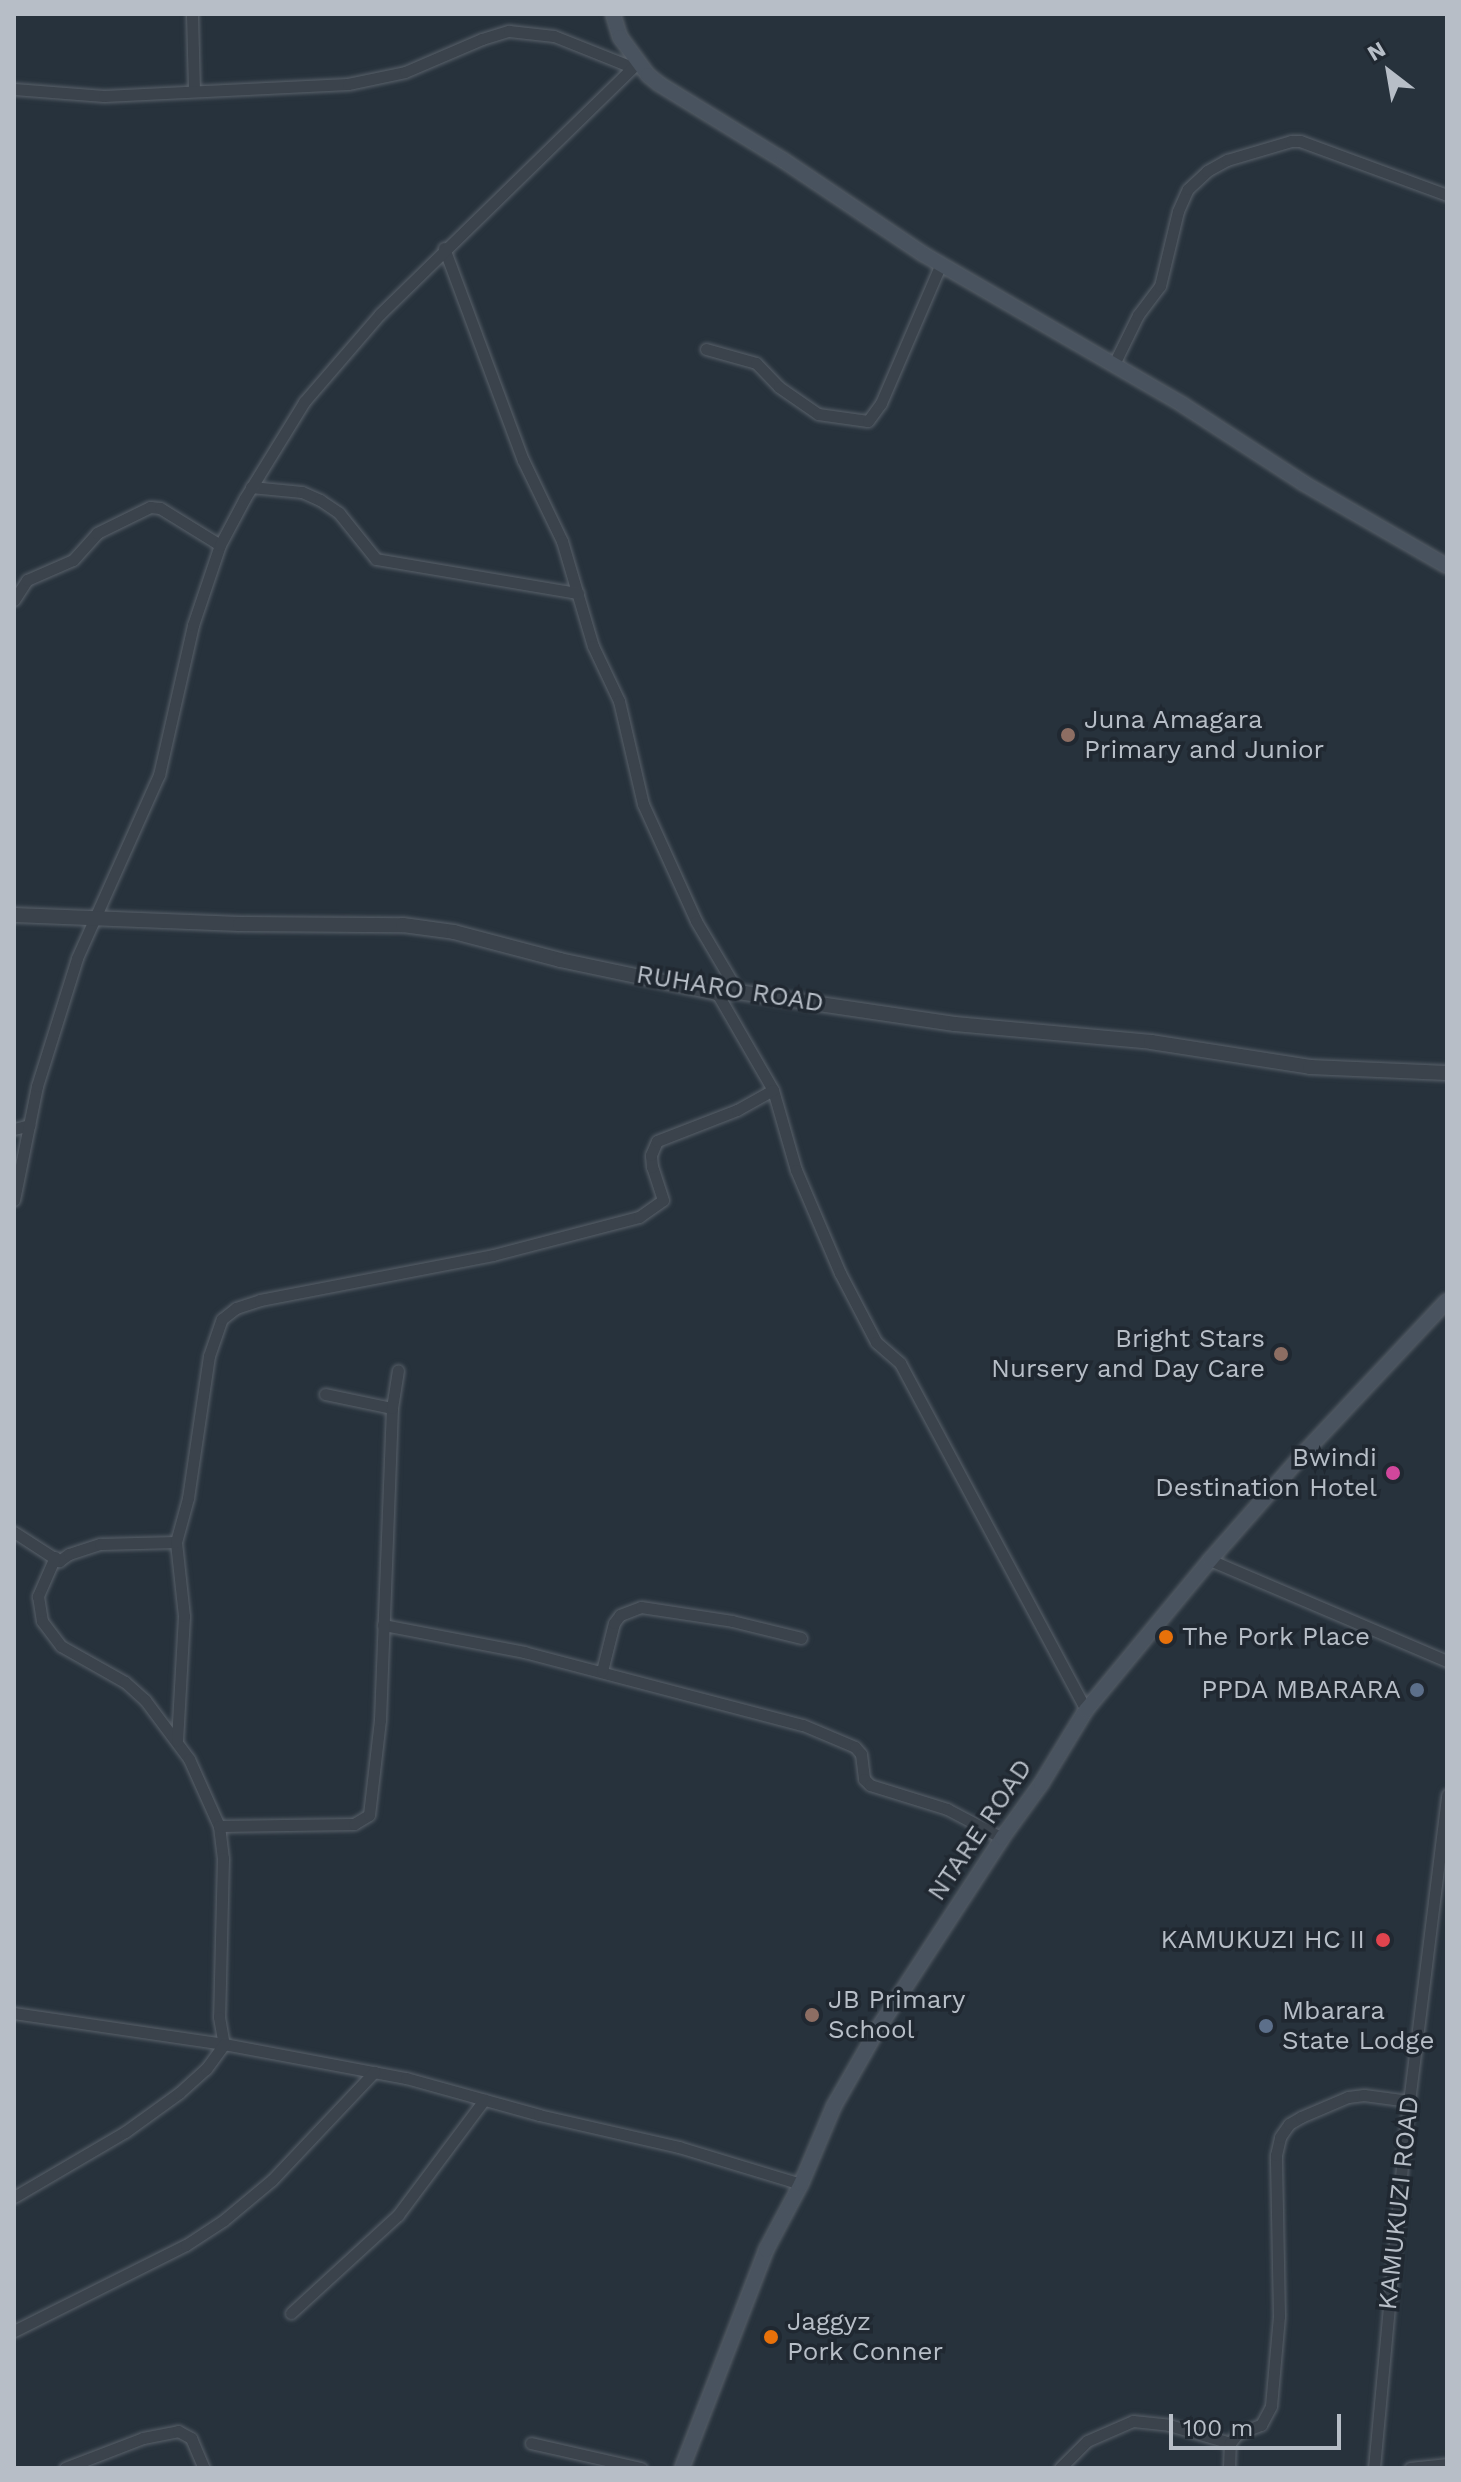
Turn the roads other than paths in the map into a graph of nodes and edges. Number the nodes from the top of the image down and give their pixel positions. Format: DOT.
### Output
graph roads {
  1 [pos="192,14"];
  2 [pos="613,14"];
  3 [pos="635,64"];
  4 [pos="14,89"];
  5 [pos="194,91"];
  6 [pos="1447,195"];
  7 [pos="444,248"];
  8 [pos="941,264"];
  9 [pos="706,349"];
  10 [pos="1114,364"];
  11 [pos="251,487"];
  12 [pos="220,545"];
  13 [pos="1447,566"];
  14 [pos="578,593"];
  15 [pos="14,600"];
  16 [pos="14,915"];
  17 [pos="92,918"];
  18 [pos="738,992"];
  19 [pos="717,993"];
  20 [pos="1447,1073"];
  21 [pos="773,1090"];
  22 [pos="30,1125"];
  23 [pos="14,1129"];
  24 [pos="14,1200"];
  25 [pos="1447,1301"];
  26 [pos="398,1370"];
  27 [pos="325,1394"];
  28 [pos="392,1408"];
  29 [pos="14,1532"];
  30 [pos="176,1542"];
  31 [pos="55,1557"];
  32 [pos="1210,1560"];
  33 [pos="383,1625"];
  34 [pos="801,1638"];
  35 [pos="1447,1661"];
  36 [pos="602,1671"];
  37 [pos="1086,1710"];
  38 [pos="177,1742"];
  39 [pos="1447,1795"];
  40 [pos="219,1826"];
  41 [pos="1002,1838"];
  42 [pos="14,2013"];
  43 [pos="224,2044"];
  44 [pos="374,2072"];
  45 [pos="484,2100"];
  46 [pos="1409,2101"];
  47 [pos="801,2184"];
  48 [pos="14,2197"];
  49 [pos="291,2313"];
  50 [pos="14,2331"];
  51 [pos="531,2443"];
  52 [pos="1230,2443"];
  53 [pos="1447,2464"];
  54 [pos="65,2468"];
  55 [pos="204,2468"];
  56 [pos="641,2468"];
  57 [pos="682,2468"];
  58 [pos="1060,2468"];
  59 [pos="1229,2468"];
  60 [pos="1374,2468"];
  61 [pos="1410,2468"];
  1 -- 5 [label="street"];
  2 -- 3 [label="main road"];
  3 -- 5 [label="street"];
  3 -- 7 [label="street"];
  3 -- 8 [label="main road"];
  4 -- 5 [label="street"];
  6 -- 10 [label="street"];
  7 -- 11 [label="street"];
  7 -- 14 [label="street"];
  8 -- 9 [label="street"];
  8 -- 10 [label="main road"];
  10 -- 13 [label="main road"];
  11 -- 12 [label="street"];
  11 -- 14 [label="street"];
  12 -- 15 [label="street"];
  12 -- 17 [label="street"];
  14 -- 18 [label="street"];
  16 -- 17 [label="street, RUHARO ROAD"];
  17 -- 19 [label="street, RUHARO ROAD"];
  17 -- 22 [label="street"];
  18 -- 19 [label="street, RUHARO ROAD"];
  18 -- 20 [label="street, RUHARO ROAD"];
  19 -- 21 [label="street"];
  21 -- 30 [label="street"];
  21 -- 37 [label="street"];
  22 -- 23 [label="street"];
  22 -- 24 [label="street"];
  25 -- 32 [label="main road, NTARE ROAD"];
  26 -- 28 [label="street"];
  27 -- 28 [label="street"];
  28 -- 33 [label="street"];
  29 -- 31 [label="street"];
  30 -- 31 [label="street"];
  30 -- 38 [label="street"];
  31 -- 38 [label="street"];
  32 -- 35 [label="street"];
  32 -- 37 [label="main road, NTARE ROAD"];
  33 -- 36 [label="street"];
  33 -- 40 [label="street"];
  34 -- 36 [label="street"];
  36 -- 41 [label="street"];
  37 -- 41 [label="main road, NTARE ROAD"];
  38 -- 40 [label="street"];
  39 -- 46 [label="street, KAMUKUZI ROAD"];
  40 -- 43 [label="street"];
  41 -- 47 [label="main road, NTARE ROAD"];
  42 -- 43 [label="street"];
  43 -- 44 [label="street"];
  43 -- 48 [label="street"];
  44 -- 45 [label="street"];
  44 -- 50 [label="street"];
  45 -- 47 [label="street"];
  45 -- 49 [label="street"];
  46 -- 52 [label="street"];
  46 -- 60 [label="street, KAMUKUZI ROAD"];
  47 -- 57 [label="main road, NTARE ROAD"];
  51 -- 56 [label="street"];
  52 -- 58 [label="street"];
  52 -- 59 [label="street"];
  53 -- 61 [label="street"];
  54 -- 55 [label="street"];
}
